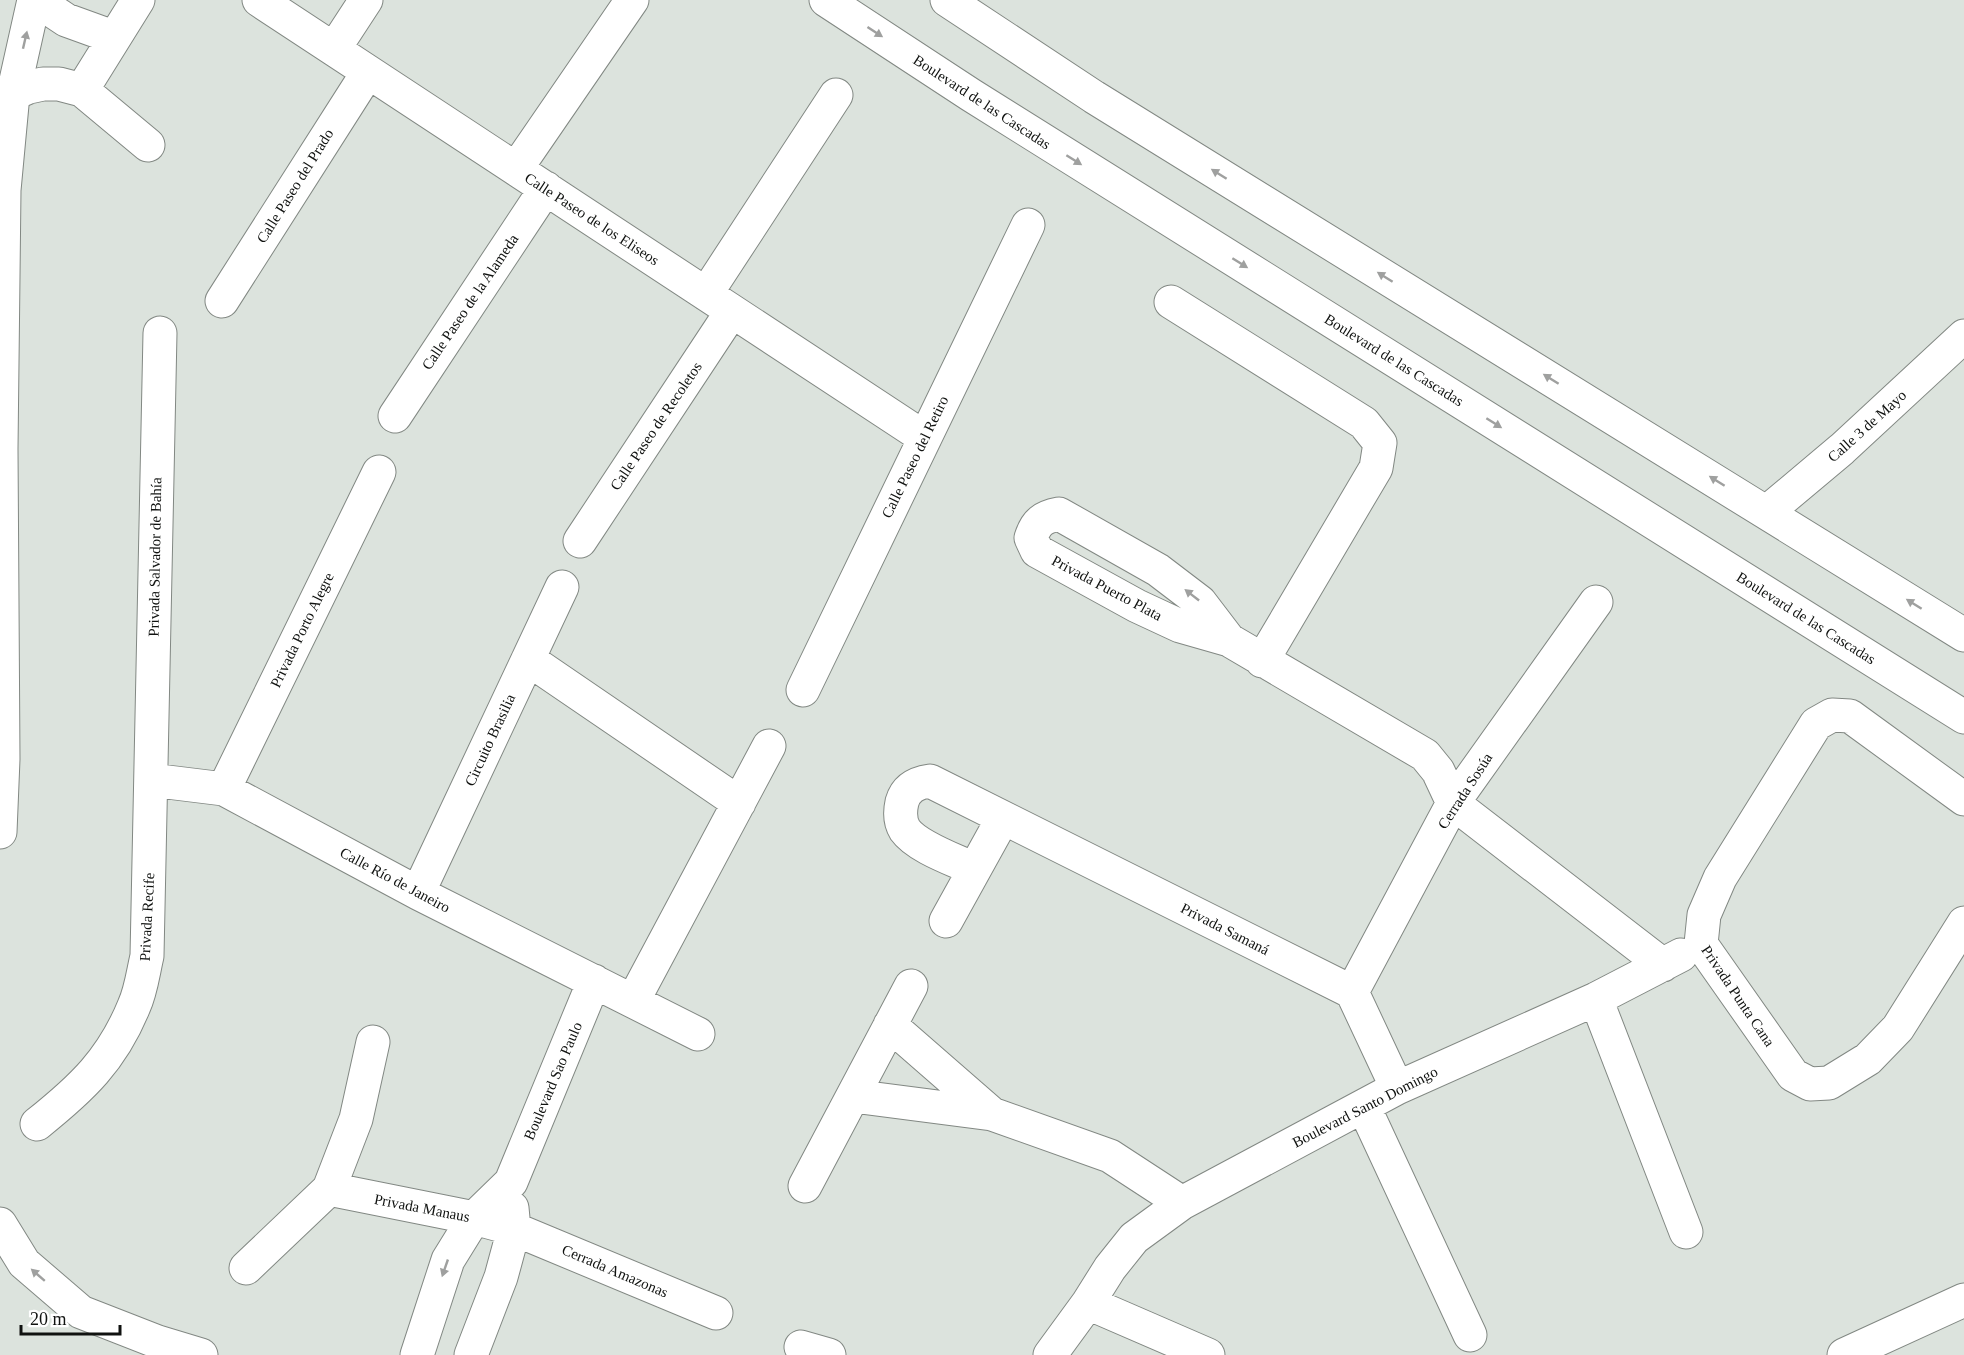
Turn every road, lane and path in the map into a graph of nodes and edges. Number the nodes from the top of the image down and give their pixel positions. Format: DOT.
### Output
graph roads {
  1 [pos="35,0"];
  2 [pos="138,0"];
  3 [pos="259,0"];
  4 [pos="366,0"];
  5 [pos="632,0"];
  6 [pos="826,0"];
  7 [pos="947,0"];
  8 [pos="113,37"];
  9 [pos="334,50"];
  10 [pos="368,72"];
  11 [pos="82,90"];
  12 [pos="13,94"];
  13 [pos="836,94"];
  14 [pos="148,145"];
  15 [pos="516,169"];
  16 [pos="546,188"];
  17 [pos="1028,225"];
  18 [pos="2,291"];
  19 [pos="222,301"];
  20 [pos="719,302"];
  21 [pos="1171,302"];
  22 [pos="160,333"];
  23 [pos="1964,336"];
  24 [pos="394,416"];
  25 [pos="925,438"];
  26 [pos="380,472"];
  27 [pos="1767,512"];
  28 [pos="579,541"];
  29 [pos="562,587"];
  30 [pos="1596,602"];
  31 [pos="1964,635"];
  32 [pos="1229,640"];
  33 [pos="528,659"];
  34 [pos="1262,661"];
  35 [pos="803,690"];
  36 [pos="1964,717"];
  37 [pos="769,746"];
  38 [pos="151,780"];
  39 [pos="224,789"];
  40 [pos="1964,799"];
  41 [pos="739,803"];
  42 [pos="1454,803"];
  43 [pos="1003,818"];
  44 [pos="0,832"];
  45 [pos="974,869"];
  46 [pos="418,893"];
  47 [pos="946,921"];
  48 [pos="1964,923"];
  49 [pos="1701,944"];
  50 [pos="1663,965"];
  51 [pos="594,981"];
  52 [pos="911,986"];
  53 [pos="1352,992"];
  54 [pos="1596,999"];
  55 [pos="633,1001"];
  56 [pos="890,1025"];
  57 [pos="698,1034"];
  58 [pos="373,1042"];
  59 [pos="1396,1088"];
  60 [pos="853,1096"];
  61 [pos="1364,1107"];
  62 [pos="992,1114"];
  63 [pos="37,1124"];
  64 [pos="511,1182"];
  65 [pos="805,1185"];
  66 [pos="329,1189"];
  67 [pos="1182,1203"];
  68 [pos="474,1218"];
  69 [pos="0,1224"];
  70 [pos="514,1229"];
  71 [pos="1686,1232"];
  72 [pos="246,1268"];
  73 [pos="1964,1300"];
  74 [pos="716,1313"];
  75 [pos="1079,1328"];
  76 [pos="1470,1335"];
  77 [pos="201,1355"];
  78 [pos="417,1355"];
  79 [pos="471,1355"];
  80 [pos="1050,1355"];
  81 [pos="1208,1355"];
  82 [pos="1844,1355"];
  1 -- 8 [label="street"];
  12 -- 1 [label="street, one-way"];
  2 -- 8 [label="street"];
  3 -- 9 [label="street, Calle Paseo de los Eliseos"];
  4 -- 9 [label="street"];
  5 -- 15 [label="street"];
  6 -- 36 [label="street, Boulevard de las Cascadas, one-way"];
  27 -- 7 [label="street, one-way"];
  8 -- 11 [label="street"];
  9 -- 10 [label="street, Calle Paseo de los Eliseos"];
  10 -- 15 [label="street, Calle Paseo de los Eliseos"];
  10 -- 19 [label="street, Calle Paseo del Prado"];
  11 -- 12 [label="street"];
  11 -- 14 [label="street"];
  12 -- 18 [label="street"];
  13 -- 20 [label="street, Calle Paseo de Recoletos"];
  15 -- 16 [label="street, Calle Paseo de los Eliseos"];
  16 -- 20 [label="street, Calle Paseo de los Eliseos"];
  16 -- 24 [label="street, Calle Paseo de la Alameda"];
  17 -- 25 [label="street, Calle Paseo del Retiro"];
  18 -- 44 [label="street"];
  20 -- 25 [label="street, Calle Paseo de los Eliseos"];
  20 -- 28 [label="street, Calle Paseo de Recoletos"];
  21 -- 34 [label="street"];
  22 -- 38 [label="street, Privada Salvador de Bahía"];
  23 -- 27 [label="street, Calle 3 de Mayo"];
  25 -- 35 [label="street, Calle Paseo del Retiro"];
  26 -- 39 [label="street, Privada Porto Alegre"];
  31 -- 27 [label="street, one-way"];
  29 -- 33 [label="street, Circuito Brasilia"];
  30 -- 42 [label="street, Cerrada Sosúa"];
  32 -- 32 [label="street, Privada Puerto Plata, one-way"];
  32 -- 34 [label="street, Privada Puerto Plata"];
  33 -- 41 [label="street"];
  33 -- 46 [label="street, Circuito Brasilia"];
  34 -- 42 [label="street, Privada Puerto Plata"];
  37 -- 41 [label="street"];
  38 -- 39 [label="street, Calle Río de Janeiro"];
  38 -- 63 [label="street, Privada Recife"];
  39 -- 46 [label="street, Calle Río de Janeiro"];
  40 -- 49 [label="street, Privada Punta Cana"];
  41 -- 55 [label="street"];
  42 -- 50 [label="street"];
  42 -- 53 [label="street, Cerrada Sosúa"];
  43 -- 45 [label="street"];
  43 -- 45 [label="street, Privada Samaná"];
  43 -- 53 [label="street, Privada Samaná"];
  45 -- 47 [label="street"];
  46 -- 51 [label="street, Calle Río de Janeiro"];
  48 -- 49 [label="street, Privada Punta Cana"];
  49 -- 50 [label="street, Boulevard Santo Domingo"];
  50 -- 54 [label="street, Boulevard Santo Domingo"];
  51 -- 55 [label="street, Calle Río de Janeiro"];
  51 -- 64 [label="street, Boulevard Sao Paulo"];
  52 -- 56 [label="street"];
  53 -- 59 [label="street"];
  54 -- 59 [label="street, Boulevard Santo Domingo"];
  54 -- 71 [label="street"];
  55 -- 57 [label="street, Calle Río de Janeiro"];
  56 -- 60 [label="street"];
  56 -- 62 [label="street"];
  58 -- 66 [label="street"];
  59 -- 61 [label="street, Boulevard Santo Domingo"];
  60 -- 62 [label="street"];
  60 -- 65 [label="street"];
  61 -- 67 [label="street, Boulevard Santo Domingo"];
  61 -- 76 [label="street"];
  62 -- 67 [label="street"];
  64 -- 68 [label="street, Boulevard Sao Paulo"];
  64 -- 70 [label="street, Boulevard Sao Paulo"];
  66 -- 68 [label="street, Privada Manaus"];
  66 -- 72 [label="street"];
  67 -- 75 [label="street, Boulevard Santo Domingo"];
  68 -- 70 [label="street, Privada Manaus"];
  68 -- 78 [label="street, Boulevard Sao Paulo, one-way"];
  77 -- 69 [label="street, one-way"];
  70 -- 74 [label="street, Cerrada Amazonas"];
  70 -- 79 [label="street, Boulevard Sao Paulo"];
  73 -- 82 [label="street"];
  75 -- 80 [label="street, Boulevard Santo Domingo"];
  75 -- 81 [label="street"];
}
